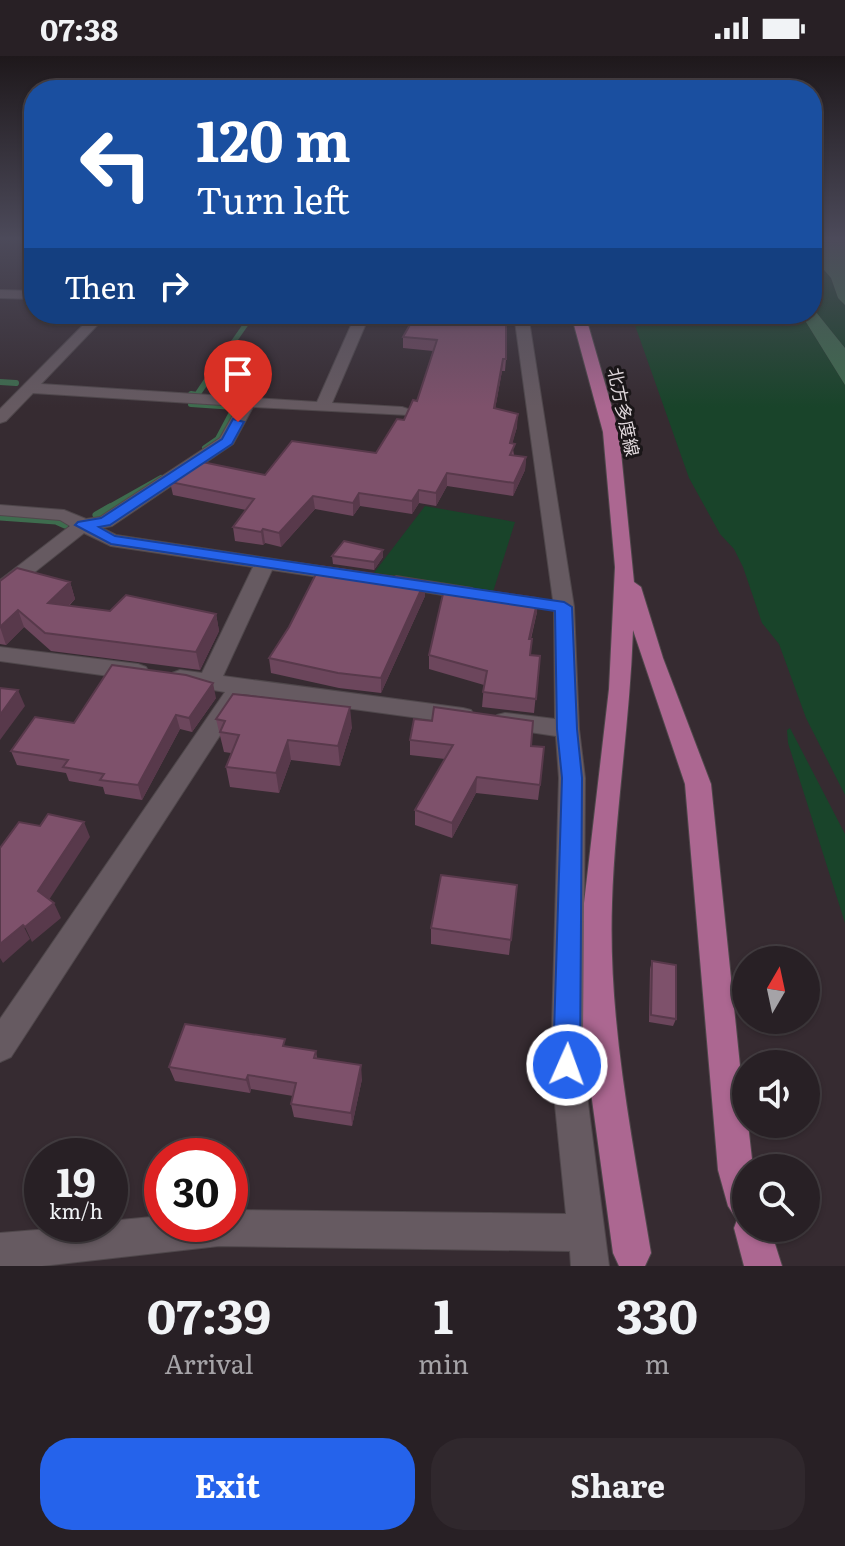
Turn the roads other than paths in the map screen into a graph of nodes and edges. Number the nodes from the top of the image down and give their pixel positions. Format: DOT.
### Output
graph roads {
  1 [pos="91,324"];
  2 [pos="359,324"];
  3 [pos="517,324"];
  4 [pos="581,324"];
  5 [pos="28,388"];
  6 [pos="248,402"];
  7 [pos="322,407"];
  8 [pos="402,412"];
  9 [pos="0,418"];
  10 [pos="0,510"];
  11 [pos="83,525"];
  12 [pos="265,563"];
  13 [pos="625,567"];
  14 [pos="0,590"];
  15 [pos="487,596"];
  16 [pos="0,654"];
  17 [pos="209,682"];
  18 [pos="240,686"];
  19 [pos="567,729"];
  20 [pos="0,1046"];
  21 [pos="734,1154"];
  22 [pos="756,1242"];
  23 [pos="588,1250"];
  24 [pos="0,1252"];
  25 [pos="632,1253"];
  26 [pos="763,1266"];
  1 -- 5 [label="street"];
  2 -- 7 [label="street"];
  3 -- 19 [label="street"];
  4 -- 13 [label="main road, 北方多度線"];
  5 -- 6 [label="street"];
  5 -- 9 [label="street"];
  6 -- 7 [label="street"];
  6 -- 11 [label="street"];
  7 -- 8 [label="street"];
  10 -- 11 [label="street"];
  11 -- 12 [label="street"];
  11 -- 14 [label="street"];
  12 -- 15 [label="street"];
  12 -- 17 [label="street"];
  13 -- 21 [label="main road"];
  13 -- 25 [label="main road"];
  16 -- 17 [label="street"];
  17 -- 18 [label="street"];
  18 -- 19 [label="street"];
  18 -- 20 [label="street"];
  19 -- 23 [label="street"];
  22 -- 26 [label="main road"];
  23 -- 24 [label="street"];
}
